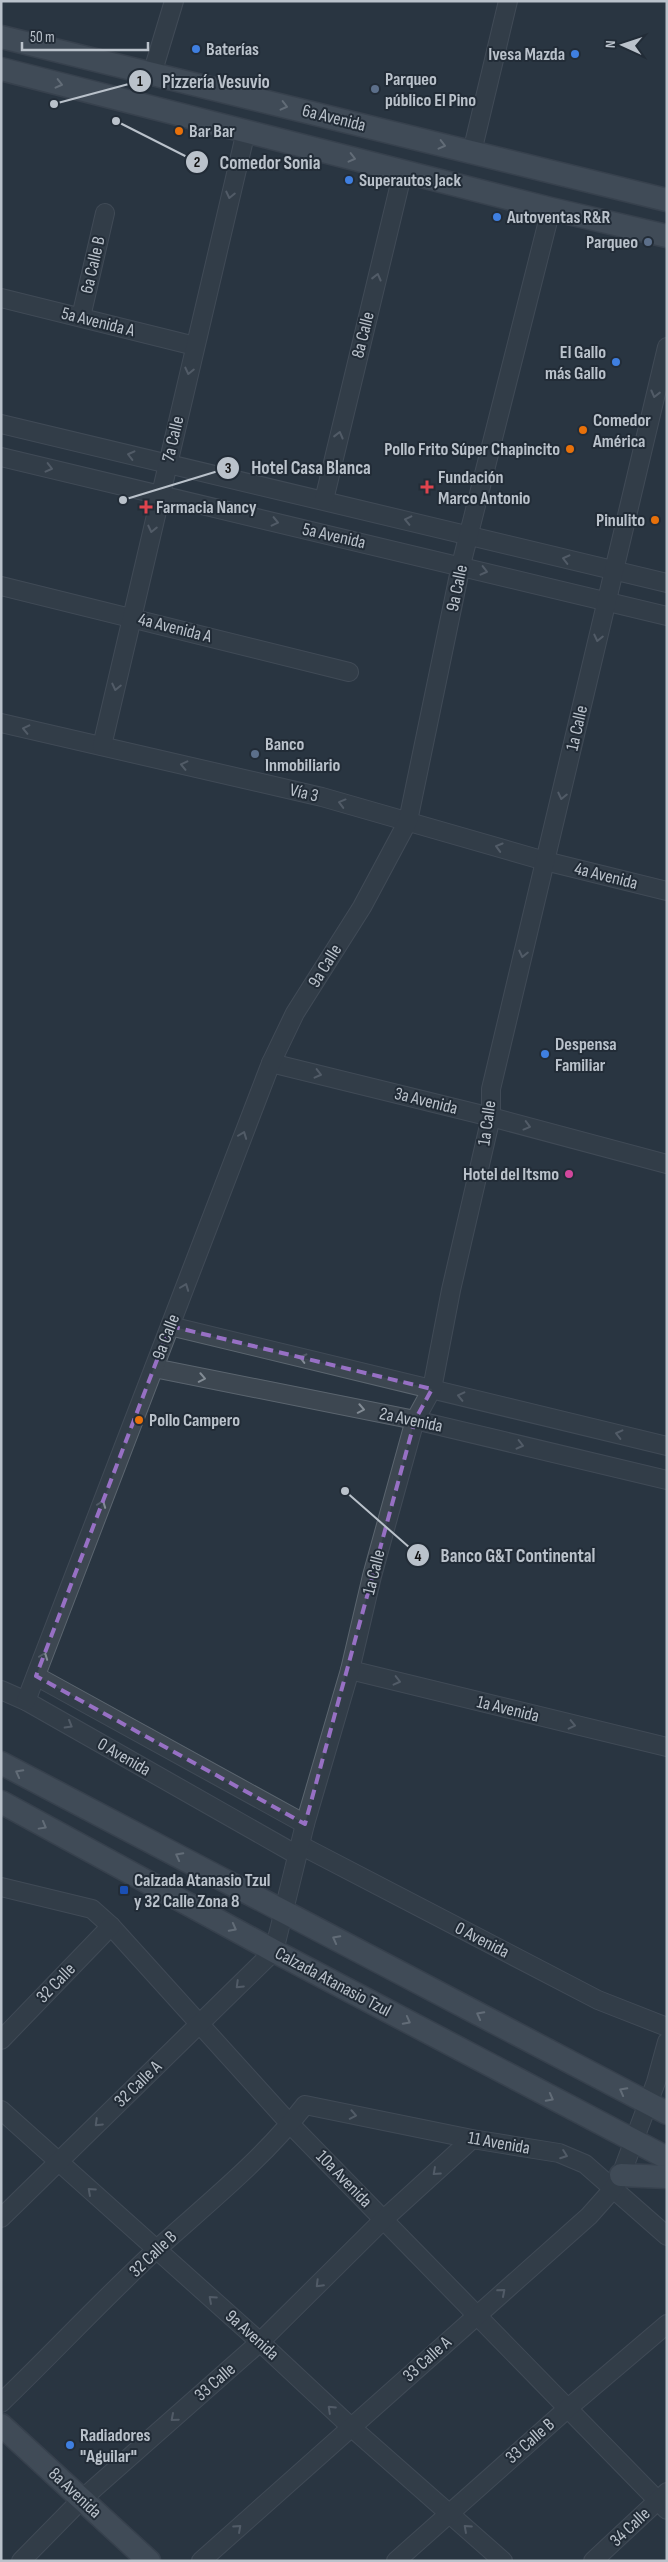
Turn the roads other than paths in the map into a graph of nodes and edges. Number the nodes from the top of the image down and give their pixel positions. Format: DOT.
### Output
graph roads {
  1 [pos="174,1"];
  2 [pos="508,1"];
  3 [pos="1,37"];
  4 [pos="1,69"];
  5 [pos="152,74"];
  6 [pos="246,131"];
  7 [pos="472,152"];
  8 [pos="403,171"];
  9 [pos="667,200"];
  10 [pos="551,209"];
  11 [pos="105,213"];
  12 [pos="667,236"];
  13 [pos="1,298"];
  14 [pos="81,317"];
  15 [pos="194,346"];
  16 [pos="667,347"];
  17 [pos="1,424"];
  18 [pos="1,456"];
  19 [pos="167,464"];
  20 [pos="160,496"];
  21 [pos="324,500"];
  22 [pos="469,534"];
  23 [pos="461,565"];
  24 [pos="613,571"];
  25 [pos="667,584"];
  26 [pos="1,586"];
  27 [pos="606,602"];
  28 [pos="667,616"];
  29 [pos="132,618"];
  30 [pos="349,672"];
  31 [pos="1,723"];
  32 [pos="102,746"];
  33 [pos="408,821"];
  34 [pos="545,861"];
  35 [pos="667,890"];
  36 [pos="271,1062"];
  37 [pos="491,1117"];
  38 [pos="667,1164"];
  39 [pos="170,1326"];
  40 [pos="154,1368"];
  41 [pos="432,1389"];
  42 [pos="415,1420"];
  43 [pos="667,1446"];
  44 [pos="667,1480"];
  45 [pos="350,1670"];
  46 [pos="36,1676"];
  47 [pos="1,1690"];
  48 [pos="26,1701"];
  49 [pos="667,1747"];
  50 [pos="1,1763"];
  51 [pos="1,1802"];
  52 [pos="305,1824"];
  53 [pos="299,1850"];
  54 [pos="1,1887"];
  55 [pos="284,1912"];
  56 [pos="111,1926"];
  57 [pos="274,1951"];
  58 [pos="201,2023"];
  59 [pos="667,2027"];
  60 [pos="1,2040"];
  61 [pos="667,2042"];
  62 [pos="662,2085"];
  63 [pos="305,2105"];
  64 [pos="657,2108"];
  65 [pos="1,2110"];
  66 [pos="290,2124"];
  67 [pos="472,2139"];
  68 [pos="634,2142"];
  69 [pos="667,2158"];
  70 [pos="59,2162"];
  71 [pos="667,2177"];
  72 [pos="617,2182"];
  73 [pos="1,2218"];
  74 [pos="383,2220"];
  75 [pos="667,2236"];
  76 [pos="157,2250"];
  77 [pos="476,2315"];
  78 [pos="667,2324"];
  79 [pos="260,2342"];
  80 [pos="1,2403"];
  81 [pos="567,2409"];
  82 [pos="1,2425"];
  83 [pos="350,2428"];
  84 [pos="81,2500"];
  85 [pos="664,2501"];
  86 [pos="449,2512"];
  87 [pos="21,2561"];
  88 [pos="149,2561"];
  89 [pos="202,2561"];
  90 [pos="396,2561"];
  91 [pos="503,2561"];
  92 [pos="593,2561"];
  1 -- 5 [label="street"];
  2 -- 7 [label="street"];
  3 -- 5 [label="main road, 6a Avenida"];
  4 -- 6 [label="main road, 6a Avenida, one-way"];
  5 -- 7 [label="main road, 6a Avenida, one-way"];
  6 -- 8 [label="main road, 6a Avenida, one-way"];
  6 -- 15 [label="street, 7a Calle, one-way"];
  7 -- 9 [label="main road, 6a Avenida"];
  8 -- 10 [label="main road, 6a Avenida"];
  21 -- 8 [label="street, 8a Calle, one-way"];
  10 -- 12 [label="main road, 6a Avenida"];
  10 -- 22 [label="street, 9a Calle"];
  11 -- 14 [label="street, 6a Calle B"];
  13 -- 14 [label="street, 5a Avenida A"];
  14 -- 15 [label="street, 5a Avenida A"];
  15 -- 19 [label="street, 7a Calle, one-way"];
  16 -- 24 [label="street, 1a Calle, one-way"];
  19 -- 17 [label="street, 5a Avenida, one-way"];
  18 -- 20 [label="street, 5a Avenida, one-way"];
  19 -- 20 [label="street, 7a Calle"];
  19 -- 21 [label="street, 5a Avenida"];
  20 -- 23 [label="street, 5a Avenida, one-way"];
  20 -- 29 [label="street, 7a Calle, one-way"];
  22 -- 21 [label="street, 5a Avenida, one-way"];
  22 -- 23 [label="street, 9a Calle"];
  24 -- 22 [label="street, 5a Avenida, one-way"];
  23 -- 27 [label="street, 5a Avenida, one-way"];
  23 -- 33 [label="street, 9a Calle"];
  24 -- 25 [label="street, 5a Avenida"];
  24 -- 27 [label="street, 1a Calle"];
  26 -- 29 [label="street, 4a Avenida A"];
  27 -- 28 [label="street, 5a Avenida"];
  27 -- 34 [label="street, 1a Calle, one-way"];
  29 -- 30 [label="street, 4a Avenida A"];
  29 -- 32 [label="street, 7a Calle, one-way"];
  32 -- 31 [label="street, Vía 3, one-way"];
  33 -- 32 [label="street, Vía 3, one-way"];
  34 -- 33 [label="street, Vía 3, one-way"];
  33 -- 36 [label="street, 9a Calle"];
  34 -- 35 [label="street, 4a Avenida"];
  34 -- 37 [label="street, 1a Calle, one-way"];
  36 -- 37 [label="street, 3a Avenida, one-way"];
  39 -- 36 [label="street, 9a Calle, one-way"];
  37 -- 38 [label="street, 3a Avenida, one-way"];
  37 -- 41 [label="street, 1a Calle"];
  39 -- 40 [label="street, 9a Calle"];
  41 -- 39 [label="street, 2a Avenida, one-way"];
  40 -- 42 [label="street, 2a Avenida, one-way"];
  46 -- 40 [label="street, 9a Calle, one-way"];
  41 -- 42 [label="street, 1a Calle"];
  43 -- 41 [label="street, 2a Avenida, one-way"];
  42 -- 44 [label="street, 2a Avenida, one-way"];
  42 -- 45 [label="street, 1a Calle"];
  45 -- 49 [label="street, 1a Avenida, one-way"];
  45 -- 52 [label="street, 1a Calle"];
  46 -- 48 [label="street, 9a Calle"];
  46 -- 52 [label="street, 0 Avenida"];
  47 -- 48 [label="street, 0 Avenida"];
  48 -- 53 [label="street, 0 Avenida, one-way"];
  55 -- 50 [label="main road, one-way"];
  51 -- 57 [label="main road, Calzada Atanasio Tzul, one-way"];
  52 -- 53 [label="street, 1a Calle"];
  53 -- 55 [label="street, 1a Calle"];
  53 -- 59 [label="street, 0 Avenida"];
  54 -- 56 [label="street, 10a Avenida"];
  55 -- 57 [label="street, 1a Calle"];
  64 -- 55 [label="main road, one-way"];
  56 -- 58 [label="street, 10a Avenida"];
  56 -- 60 [label="street, 32 Calle"];
  57 -- 58 [label="street, 32 Calle A, one-way"];
  57 -- 68 [label="main road, Calzada Atanasio Tzul, one-way"];
  58 -- 66 [label="street, 10a Avenida"];
  58 -- 70 [label="street, 32 Calle A, one-way"];
  61 -- 62 [label="street, 33 Calle A"];
  62 -- 64 [label="street, 33 Calle A"];
  63 -- 66 [label="street, 32 Calle B"];
  63 -- 67 [label="street, 11 Avenida, one-way"];
  64 -- 68 [label="street, 33 Calle A"];
  65 -- 70 [label="street, 9a Avenida"];
  66 -- 74 [label="street, 10a Avenida"];
  66 -- 76 [label="street, 32 Calle B"];
  67 -- 72 [label="street, 11 Avenida, one-way"];
  67 -- 74 [label="street, 33 Calle, one-way"];
  68 -- 69 [label="main road, Calzada Atanasio Tzul"];
  68 -- 72 [label="street, 33 Calle A"];
  70 -- 73 [label="street, 32 Calle A"];
  76 -- 70 [label="street, 9a Avenida, one-way"];
  71 -- 72 [label="main road"];
  72 -- 75 [label="street, 11 Avenida"];
  77 -- 72 [label="street, 33 Calle A, one-way"];
  74 -- 77 [label="street, 10a Avenida"];
  74 -- 79 [label="street, 33 Calle, one-way"];
  79 -- 76 [label="street, 9a Avenida, one-way"];
  76 -- 80 [label="street, 32 Calle B"];
  77 -- 81 [label="street, 10a Avenida"];
  77 -- 83 [label="street, 33 Calle A"];
  78 -- 81 [label="street, 33 Calle B"];
  83 -- 79 [label="street, 9a Avenida, one-way"];
  79 -- 84 [label="street, 33 Calle, one-way"];
  81 -- 85 [label="street, 10a Avenida"];
  81 -- 86 [label="street, 33 Calle B"];
  82 -- 84 [label="main road, 8a Avenida"];
  83 -- 86 [label="street, 9a Avenida"];
  89 -- 83 [label="street, 33 Calle A, one-way"];
  84 -- 87 [label="street, 33 Calle"];
  84 -- 88 [label="main road, 8a Avenida"];
  85 -- 92 [label="street, 34 Calle"];
  86 -- 90 [label="street, 33 Calle B"];
  91 -- 86 [label="street, 9a Avenida, one-way"];
}
